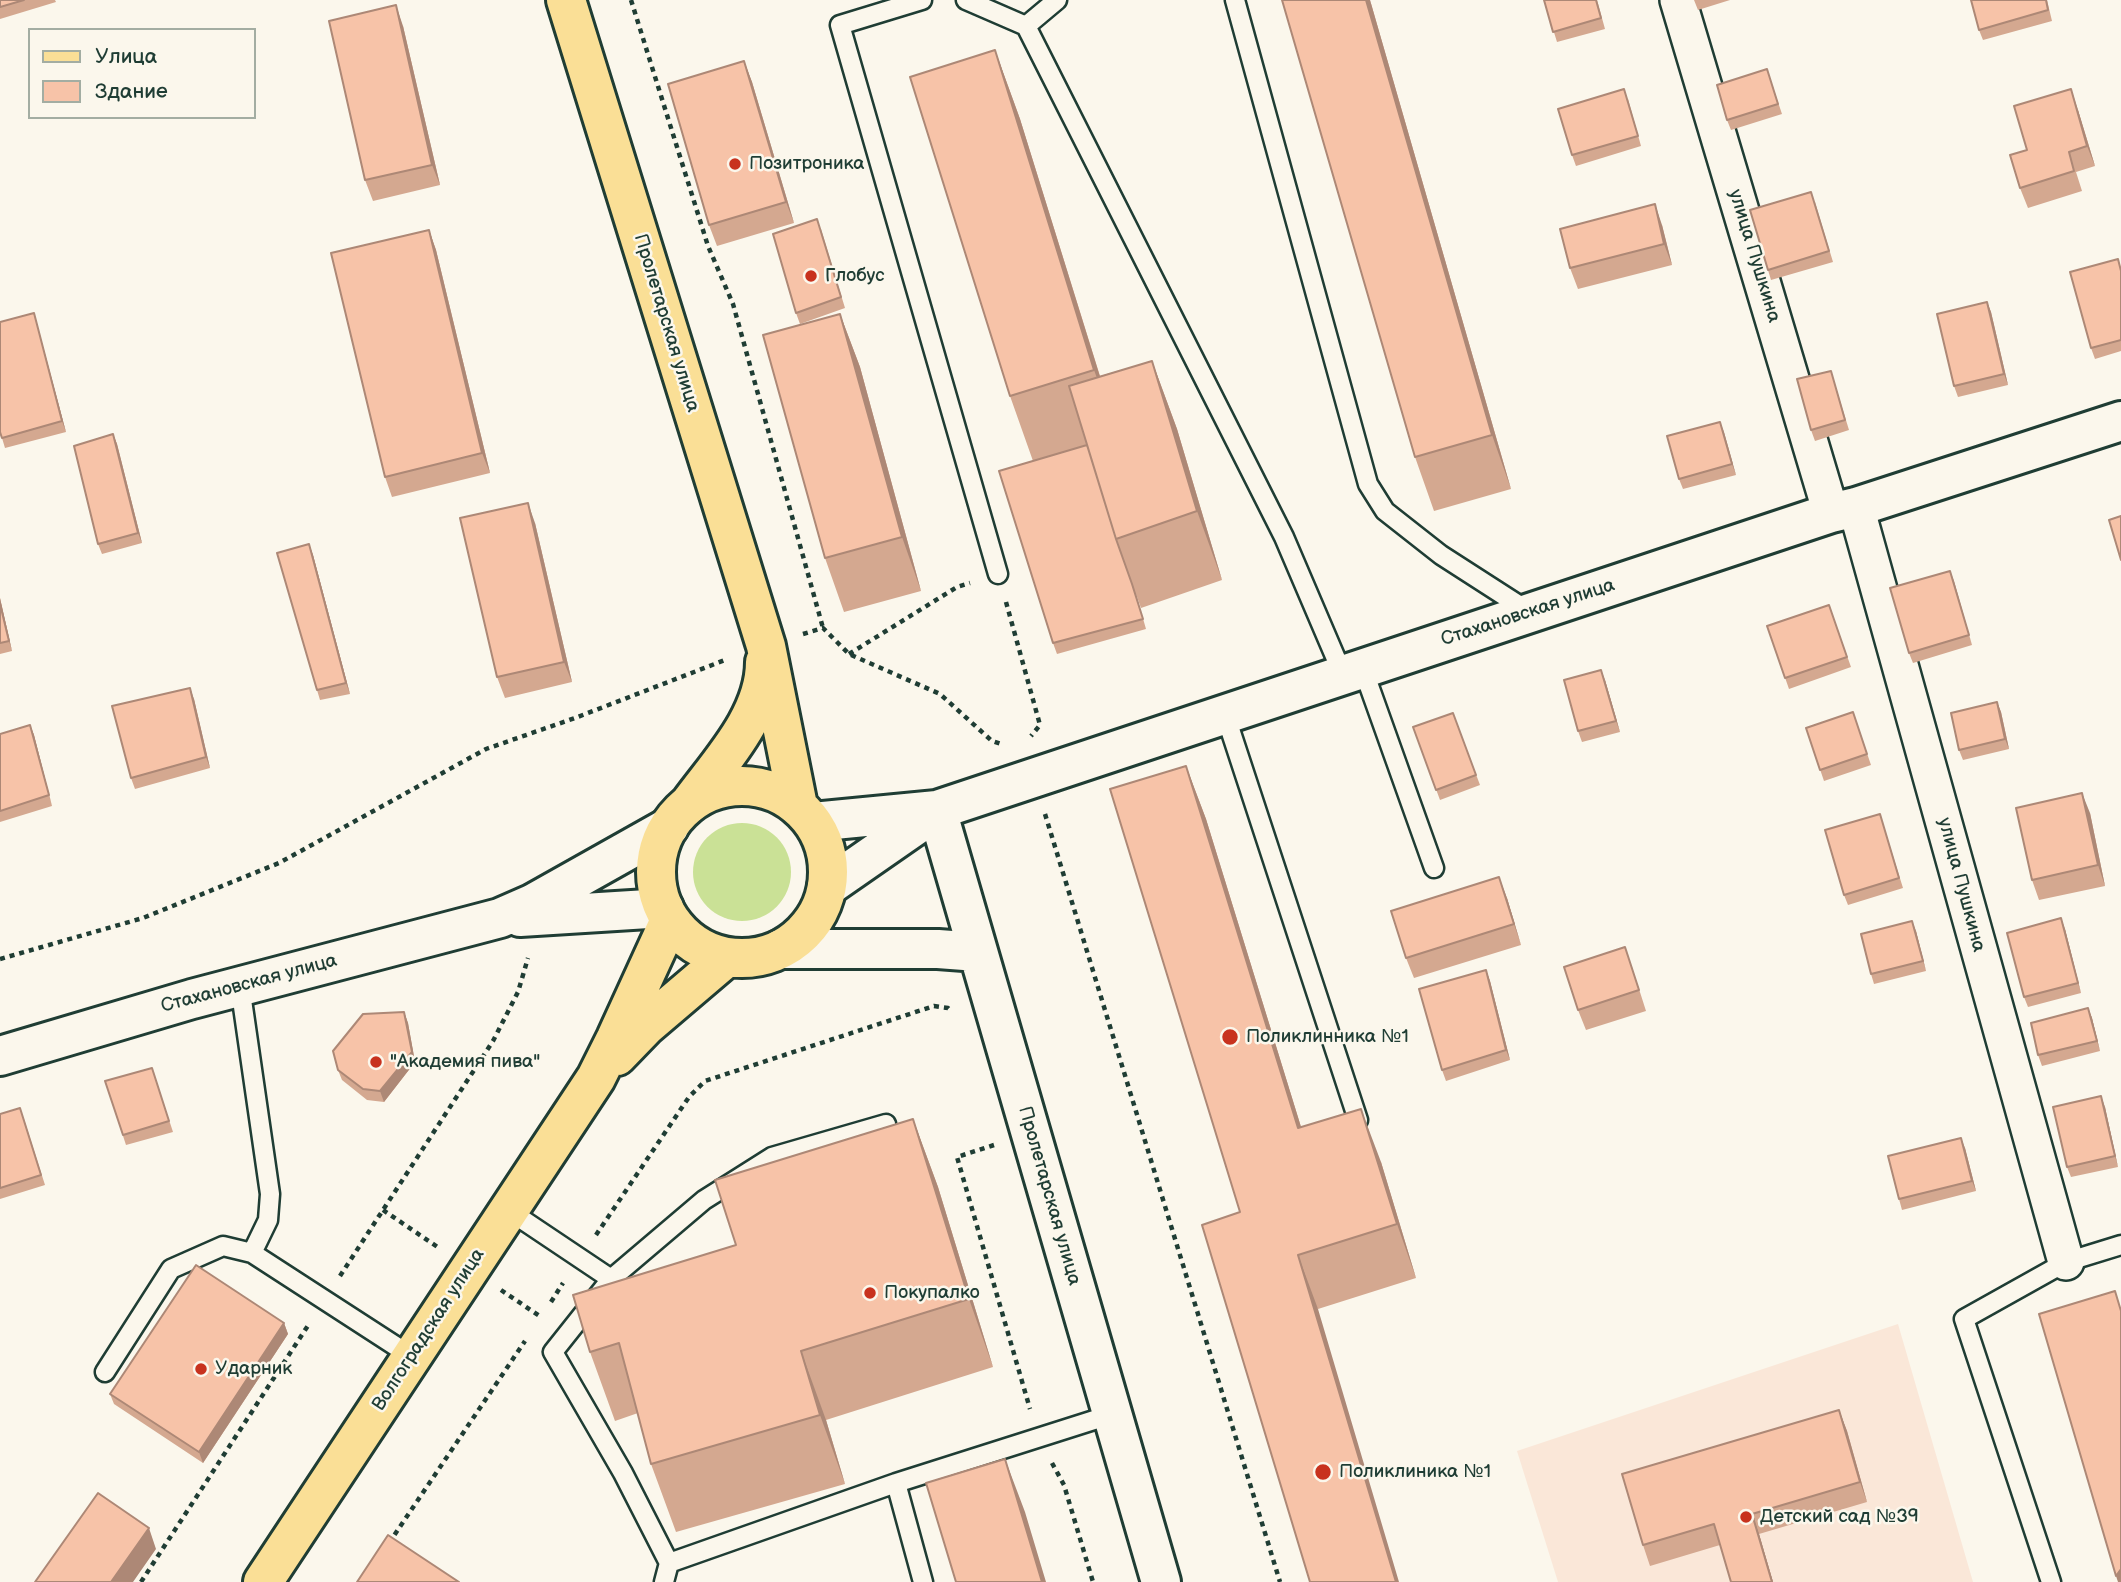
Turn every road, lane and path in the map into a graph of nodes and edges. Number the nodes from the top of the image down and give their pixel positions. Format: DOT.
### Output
graph roads {
  1 [pos="566,0"];
  2 [pos="631,0"];
  3 [pos="922,0"];
  4 [pos="966,0"];
  5 [pos="1057,0"];
  6 [pos="1235,0"];
  7 [pos="1678,0"];
  8 [pos="1026,26"];
  9 [pos="2121,421"];
  10 [pos="1843,510"];
  11 [pos="998,574"];
  12 [pos="1531,612"];
  13 [pos="823,628"];
  14 [pos="766,646"];
  15 [pos="849,654"];
  16 [pos="1353,672"];
  17 [pos="1225,714"];
  18 [pos="1029,762"];
  19 [pos="937,810"];
  20 [pos="805,814"];
  21 [pos="680,815"];
  22 [pos="1433,868"];
  23 [pos="827,887"];
  24 [pos="667,914"];
  25 [pos="500,918"];
  26 [pos="781,949"];
  27 [pos="978,952"];
  28 [pos="727,957"];
  29 [pos="0,959"];
  30 [pos="240,986"];
  31 [pos="954,1013"];
  32 [pos="0,1056"];
  33 [pos="596,1078"];
  34 [pos="1358,1120"];
  35 [pos="886,1124"];
  36 [pos="991,1133"];
  37 [pos="508,1210"];
  38 [pos="2121,1245"];
  39 [pos="252,1253"];
  40 [pos="580,1258"];
  41 [pos="2066,1262"];
  42 [pos="611,1279"];
  43 [pos="533,1328"];
  44 [pos="526,1339"];
  45 [pos="411,1356"];
  46 [pos="106,1372"];
  47 [pos="1113,1414"];
  48 [pos="1039,1438"];
  49 [pos="896,1483"];
  50 [pos="384,1550"];
  51 [pos="669,1563"];
  52 [pos="263,1582"];
  53 [pos="664,1582"];
  54 [pos="923,1582"];
  55 [pos="1093,1582"];
  56 [pos="1161,1582"];
  57 [pos="1280,1582"];
  58 [pos="2051,1582"];
  1 -- 14 [label="main road, Пролетарская улица"];
  2 -- 13 [label="path"];
  3 -- 11 [label="lane"];
  4 -- 8 [label="lane"];
  5 -- 8 [label="lane"];
  6 -- 12 [label="lane"];
  7 -- 10 [label="street, улица Пушкина"];
  8 -- 16 [label="lane"];
  9 -- 10 [label="street, Стахановская улица"];
  10 -- 12 [label="street, Стахановская улица"];
  10 -- 41 [label="street, улица Пушкина"];
  11 -- 15 [label="path"];
  11 -- 18 [label="path"];
  12 -- 16 [label="street, Стахановская улица"];
  13 -- 14 [label="path"];
  13 -- 15 [label="path"];
  14 -- 20 [label="main road, Пролетарская улица"];
  14 -- 21 [label="main road, Пролетарская улица"];
  14 -- 29 [label="path"];
  15 -- 18 [label="path"];
  16 -- 17 [label="street, Стахановская улица"];
  16 -- 22 [label="lane"];
  17 -- 18 [label="street, Стахановская улица"];
  17 -- 34 [label="lane"];
  18 -- 19 [label="street, Стахановская улица"];
  18 -- 57 [label="path"];
  19 -- 20 [label="street, Стахановская улица"];
  19 -- 23 [label="street, Стахановская улица"];
  19 -- 27 [label="street, Пролетарская улица"];
  20 -- 21 [label="main road"];
  20 -- 23 [label="main road"];
  21 -- 24 [label="main road"];
  21 -- 25 [label="street, Стахановская улица"];
  23 -- 26 [label="main road"];
  24 -- 25 [label="street, Стахановская улица"];
  24 -- 28 [label="main road"];
  24 -- 33 [label="main road, Волгоградская улица"];
  25 -- 30 [label="street, Стахановская улица"];
  26 -- 27 [label="street"];
  26 -- 28 [label="main road"];
  27 -- 47 [label="street, Пролетарская улица"];
  28 -- 33 [label="main road, Волгоградская улица"];
  30 -- 32 [label="street, Стахановская улица"];
  30 -- 39 [label="lane"];
  31 -- 40 [label="path"];
  33 -- 37 [label="main road, Волгоградская улица"];
  35 -- 42 [label="lane"];
  36 -- 48 [label="path"];
  37 -- 40 [label="lane"];
  37 -- 45 [label="main road, Волгоградская улица"];
  38 -- 41 [label="lane"];
  39 -- 45 [label="lane"];
  39 -- 46 [label="lane"];
  40 -- 42 [label="lane"];
  40 -- 43 [label="path"];
  41 -- 58 [label="lane"];
  42 -- 51 [label="lane"];
  44 -- 50 [label="path"];
  45 -- 52 [label="main road, Волгоградская улица"];
  47 -- 48 [label="lane"];
  47 -- 56 [label="street, Пролетарская улица"];
  48 -- 49 [label="lane"];
  48 -- 55 [label="path"];
  49 -- 51 [label="lane"];
  49 -- 54 [label="lane"];
  51 -- 53 [label="lane"];
}
